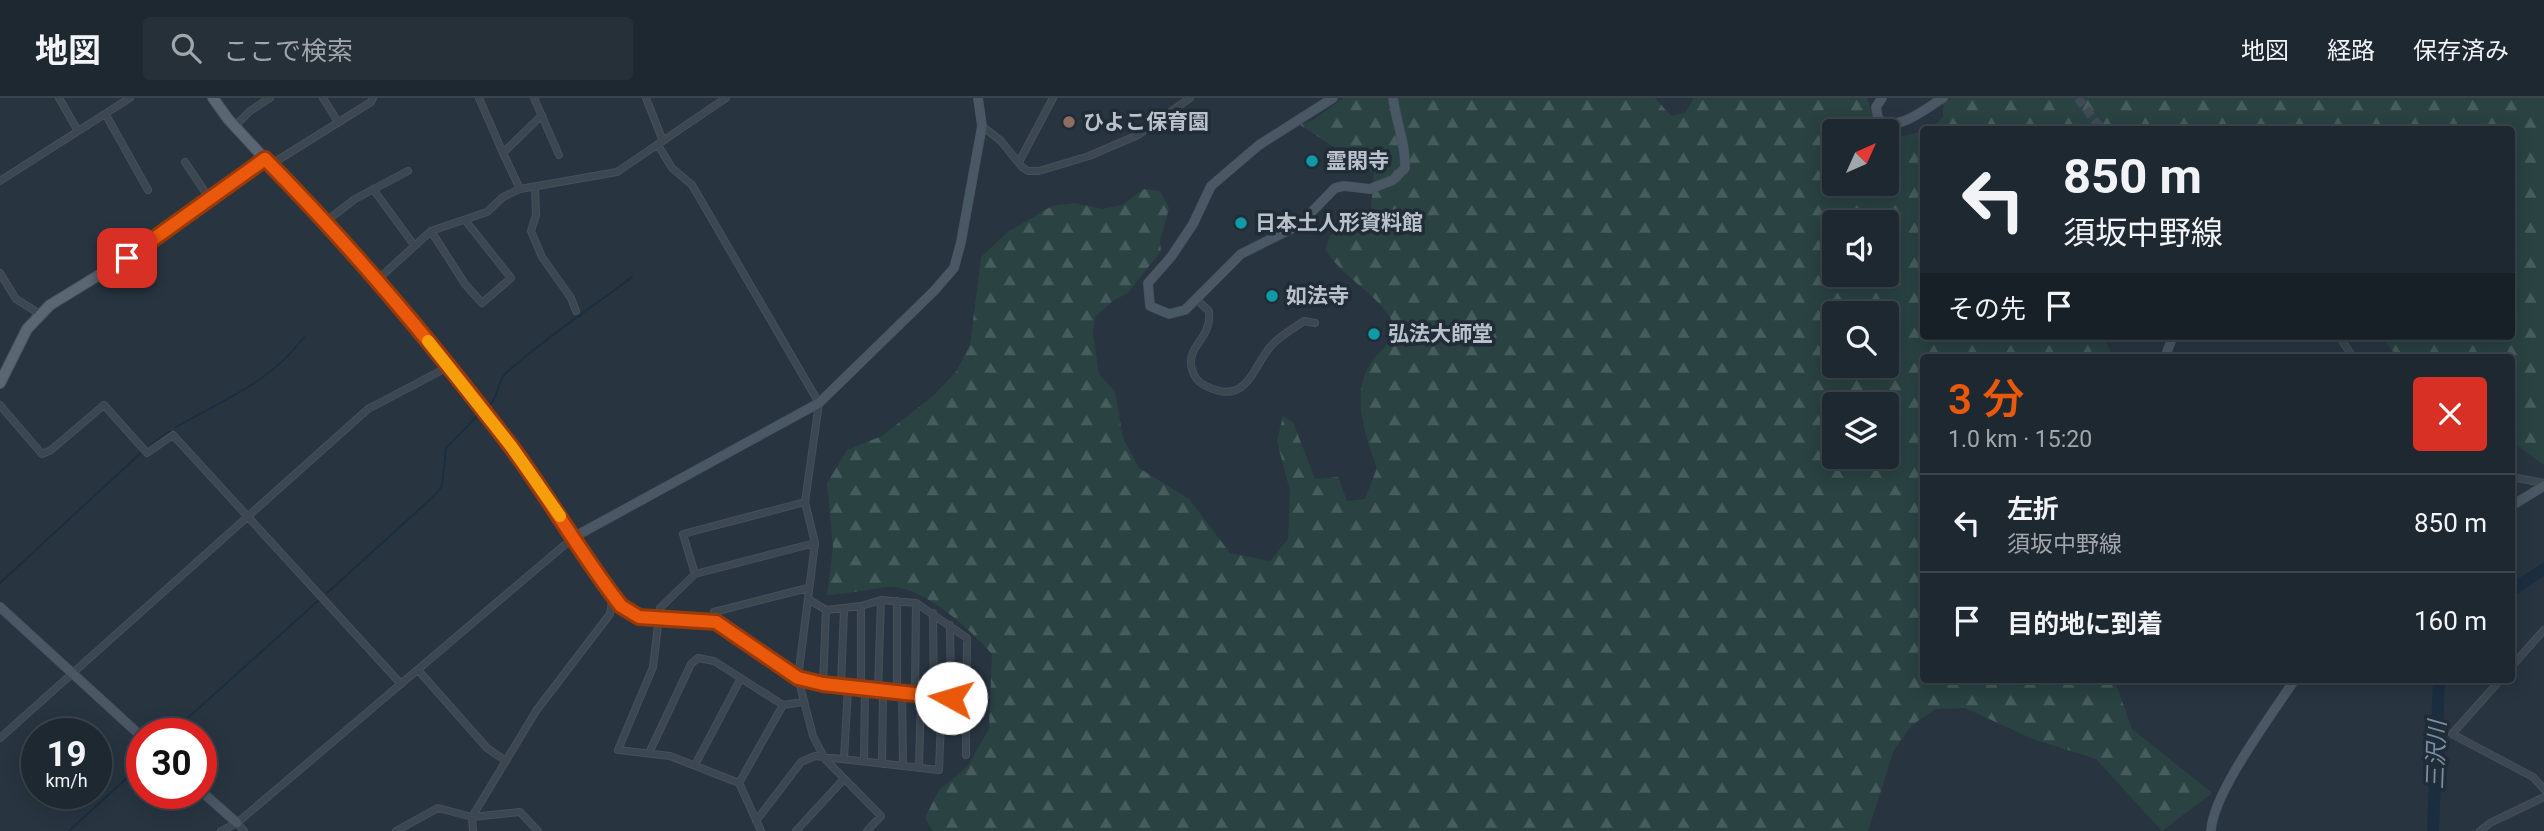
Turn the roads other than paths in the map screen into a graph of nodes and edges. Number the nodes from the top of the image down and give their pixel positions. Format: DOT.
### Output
graph roads {
  1 [pos="59,98"];
  2 [pos="130,98"];
  3 [pos="213,98"];
  4 [pos="270,98"];
  5 [pos="323,98"];
  6 [pos="373,98"];
  7 [pos="479,98"];
  8 [pos="534,98"];
  9 [pos="646,98"];
  10 [pos="726,98"];
  11 [pos="978,98"];
  12 [pos="1053,98"];
  13 [pos="1190,98"];
  14 [pos="1333,98"];
  15 [pos="1393,98"];
  16 [pos="1882,98"];
  17 [pos="1943,98"];
  18 [pos="106,115"];
  19 [pos="542,116"];
  20 [pos="338,122"];
  21 [pos="982,126"];
  22 [pos="234,127"];
  23 [pos="78,131"];
  24 [pos="661,143"];
  25 [pos="503,153"];
  26 [pos="559,156"];
  27 [pos="185,162"];
  28 [pos="267,162"];
  29 [pos="1019,162"];
  30 [pos="408,172"];
  31 [pos="0,181"];
  32 [pos="535,188"];
  33 [pos="373,189"];
  34 [pos="520,189"];
  35 [pos="148,190"];
  36 [pos="209,198"];
  37 [pos="466,220"];
  38 [pos="325,222"];
  39 [pos="431,231"];
  40 [pos="414,245"];
  41 [pos="0,273"];
  42 [pos="376,281"];
  43 [pos="1196,299"];
  44 [pos="576,312"];
  45 [pos="40,314"];
  46 [pos="1315,323"];
  47 [pos="448,367"];
  48 [pos="0,383"];
  49 [pos="819,403"];
  50 [pos="0,405"];
  51 [pos="2515,478"];
  52 [pos="2544,484"];
  53 [pos="805,502"];
  54 [pos="2515,503"];
  55 [pos="248,516"];
  56 [pos="574,537"];
  57 [pos="815,543"];
  58 [pos="695,573"];
  59 [pos="807,588"];
  60 [pos="613,596"];
  61 [pos="808,599"];
  62 [pos="881,600"];
  63 [pos="897,601"];
  64 [pos="916,603"];
  65 [pos="861,606"];
  66 [pos="0,607"];
  67 [pos="844,609"];
  68 [pos="825,610"];
  69 [pos="933,613"];
  70 [pos="657,618"];
  71 [pos="716,622"];
  72 [pos="950,625"];
  73 [pos="2544,631"];
  74 [pos="2515,663"];
  75 [pos="418,670"];
  76 [pos="73,674"];
  77 [pos="741,678"];
  78 [pos="798,678"];
  79 [pos="2292,683"];
  80 [pos="2497,683"];
  81 [pos="401,684"];
  82 [pos="823,684"];
  83 [pos="844,686"];
  84 [pos="863,688"];
  85 [pos="881,690"];
  86 [pos="900,692"];
  87 [pos="918,695"];
  88 [pos="938,696"];
  89 [pos="951,698"];
  90 [pos="966,700"];
  91 [pos="803,702"];
  92 [pos="783,705"];
  93 [pos="126,722"];
  94 [pos="0,738"];
  95 [pos="649,753"];
  96 [pos="966,755"];
  97 [pos="825,759"];
  98 [pos="844,759"];
  99 [pos="506,761"];
  100 [pos="864,761"];
  101 [pos="696,763"];
  102 [pos="883,764"];
  103 [pos="903,766"];
  104 [pos="919,768"];
  105 [pos="843,780"];
  106 [pos="739,783"];
  107 [pos="2544,789"];
  108 [pos="2544,797"];
  109 [pos="217,805"];
  110 [pos="472,817"];
  111 [pos="756,821"];
  112 [pos="237,823"];
  113 [pos="221,831"];
  114 [pos="244,831"];
  115 [pos="396,831"];
  116 [pos="472,831"];
  117 [pos="538,831"];
  118 [pos="761,831"];
  119 [pos="796,831"];
  120 [pos="867,831"];
  121 [pos="2210,831"];
  122 [pos="2480,831"];
  1 -- 23 [label="street"];
  2 -- 18 [label="street"];
  3 -- 22 [label="main road"];
  4 -- 22 [label="street"];
  5 -- 20 [label="street"];
  6 -- 20 [label="street"];
  7 -- 25 [label="street"];
  8 -- 19 [label="street"];
  9 -- 24 [label="street"];
  10 -- 24 [label="street"];
  11 -- 21 [label="street"];
  12 -- 29 [label="street"];
  13 -- 29 [label="street"];
  14 -- 43 [label="street"];
  15 -- 43 [label="street"];
  16 -- 17 [label="street"];
  18 -- 23 [label="street"];
  18 -- 35 [label="street"];
  19 -- 25 [label="street"];
  19 -- 26 [label="street"];
  20 -- 28 [label="street"];
  21 -- 29 [label="street"];
  21 -- 49 [label="street"];
  22 -- 28 [label="main road"];
  23 -- 31 [label="street"];
  24 -- 32 [label="street"];
  24 -- 49 [label="street"];
  25 -- 34 [label="street"];
  27 -- 36 [label="street"];
  28 -- 36 [label="main road"];
  28 -- 38 [label="street"];
  30 -- 33 [label="street"];
  32 -- 34 [label="street"];
  32 -- 44 [label="street"];
  33 -- 38 [label="street"];
  33 -- 40 [label="street"];
  34 -- 37 [label="street"];
  36 -- 45 [label="main road"];
  37 -- 39 [label="street"];
  37 -- 39 [label="street"];
  38 -- 42 [label="street"];
  39 -- 40 [label="street"];
  40 -- 42 [label="street"];
  41 -- 45 [label="street"];
  42 -- 47 [label="street"];
  43 -- 46 [label="street"];
  45 -- 48 [label="main road"];
  47 -- 55 [label="street"];
  47 -- 56 [label="street"];
  49 -- 53 [label="street"];
  49 -- 56 [label="street"];
  50 -- 55 [label="street"];
  51 -- 52 [label="street"];
  52 -- 54 [label="street"];
  53 -- 57 [label="street"];
  53 -- 58 [label="street"];
  55 -- 76 [label="street"];
  55 -- 81 [label="street"];
  56 -- 60 [label="street"];
  56 -- 75 [label="street"];
  57 -- 58 [label="street"];
  57 -- 59 [label="street"];
  58 -- 70 [label="street"];
  59 -- 61 [label="street"];
  59 -- 71 [label="street"];
  60 -- 70 [label="street"];
  60 -- 99 [label="street"];
  61 -- 68 [label="street"];
  61 -- 78 [label="street"];
  62 -- 63 [label="street"];
  62 -- 65 [label="street"];
  62 -- 85 [label="street"];
  63 -- 64 [label="street"];
  63 -- 86 [label="street"];
  64 -- 69 [label="street"];
  64 -- 87 [label="street"];
  65 -- 67 [label="street"];
  65 -- 84 [label="street"];
  66 -- 76 [label="street"];
  67 -- 68 [label="street"];
  67 -- 83 [label="street"];
  68 -- 82 [label="street"];
  69 -- 72 [label="street"];
  69 -- 88 [label="street"];
  70 -- 71 [label="street"];
  70 -- 95 [label="street"];
  71 -- 78 [label="street"];
  72 -- 89 [label="street"];
  72 -- 90 [label="street"];
  73 -- 74 [label="street"];
  75 -- 81 [label="street"];
  75 -- 99 [label="street"];
  76 -- 93 [label="street"];
  76 -- 94 [label="street"];
  77 -- 92 [label="street"];
  77 -- 95 [label="street"];
  77 -- 101 [label="street"];
  78 -- 82 [label="street"];
  78 -- 91 [label="street"];
  79 -- 121 [label="street"];
  80 -- 107 [label="street"];
  81 -- 112 [label="street"];
  82 -- 83 [label="street"];
  83 -- 84 [label="street"];
  83 -- 98 [label="street"];
  84 -- 85 [label="street"];
  84 -- 100 [label="street"];
  85 -- 86 [label="street"];
  85 -- 102 [label="street"];
  86 -- 87 [label="street"];
  86 -- 103 [label="street"];
  87 -- 88 [label="street"];
  87 -- 104 [label="street"];
  88 -- 89 [label="street"];
  88 -- 104 [label="street"];
  89 -- 90 [label="street"];
  90 -- 96 [label="street"];
  91 -- 92 [label="street"];
  91 -- 97 [label="street"];
  92 -- 106 [label="street"];
  95 -- 101 [label="street"];
  97 -- 98 [label="street"];
  97 -- 105 [label="street"];
  97 -- 111 [label="street"];
  98 -- 100 [label="street"];
  99 -- 110 [label="street"];
  100 -- 102 [label="street"];
  101 -- 106 [label="street"];
  102 -- 103 [label="street"];
  103 -- 104 [label="street"];
  105 -- 119 [label="street"];
  105 -- 120 [label="street"];
  106 -- 111 [label="street"];
  108 -- 122 [label="street"];
  109 -- 112 [label="street"];
  110 -- 115 [label="street"];
  110 -- 116 [label="street"];
  110 -- 117 [label="street"];
  111 -- 118 [label="street"];
  112 -- 113 [label="street"];
  112 -- 114 [label="street"];
}
